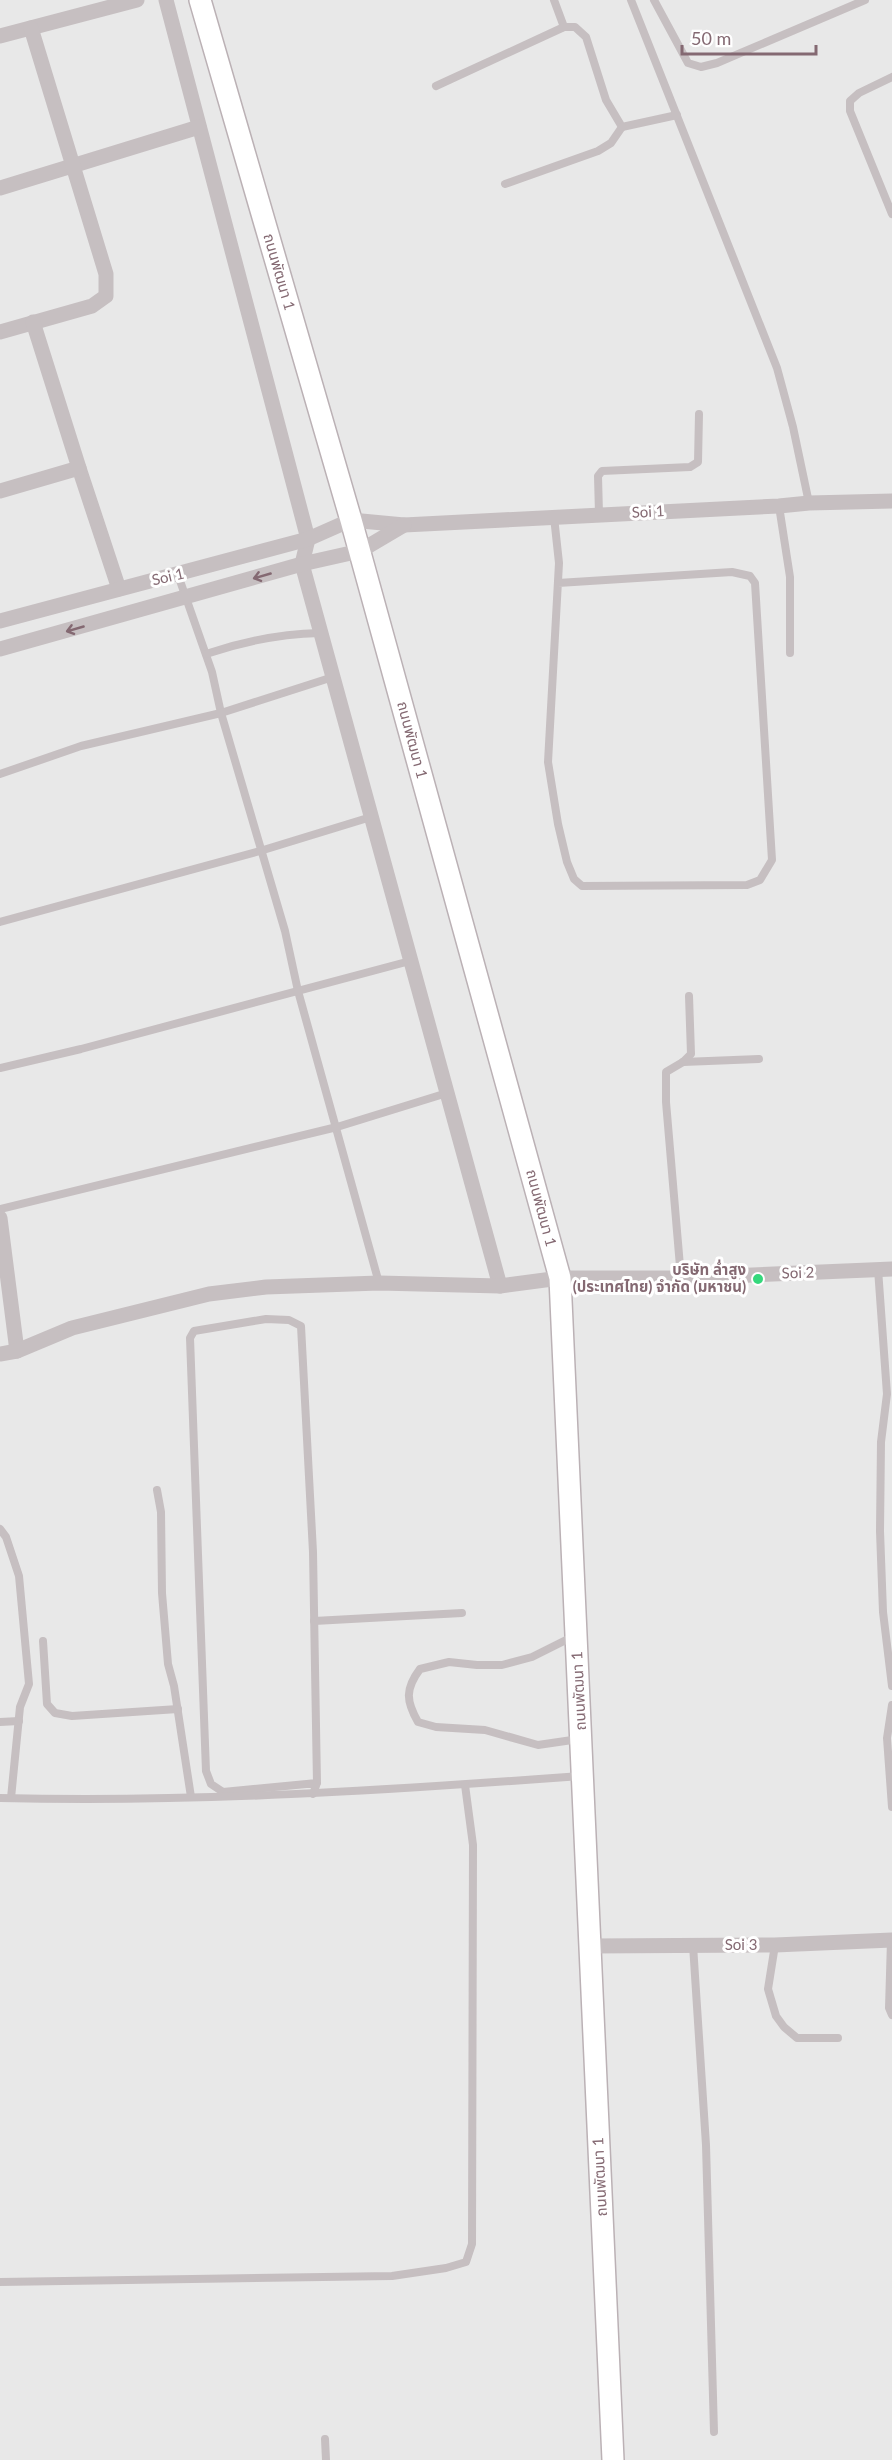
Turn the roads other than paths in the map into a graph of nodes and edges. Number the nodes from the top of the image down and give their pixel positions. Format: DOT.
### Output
graph roads {
  1 [pos="137,0"];
  2 [pos="166,0"];
  3 [pos="200,0"];
  4 [pos="554,0"];
  5 [pos="631,0"];
  6 [pos="654,0"];
  7 [pos="865,0"];
  8 [pos="564,27"];
  9 [pos="31,28"];
  10 [pos="0,36"];
  11 [pos="892,77"];
  12 [pos="436,87"];
  13 [pos="677,115"];
  14 [pos="622,127"];
  15 [pos="199,128"];
  16 [pos="74,167"];
  17 [pos="505,184"];
  18 [pos="0,188"];
  19 [pos="892,214"];
  20 [pos="33,322"];
  21 [pos="0,332"];
  22 [pos="699,414"];
  23 [pos="79,468"];
  24 [pos="0,491"];
  25 [pos="892,501"];
  26 [pos="809,502"];
  27 [pos="779,506"];
  28 [pos="599,514"];
  29 [pos="554,516"];
  30 [pos="351,519"];
  31 [pos="404,525"];
  32 [pos="308,539"];
  33 [pos="360,550"];
  34 [pos="302,564"];
  35 [pos="178,575"];
  36 [pos="558,583"];
  37 [pos="119,589"];
  38 [pos="185,597"];
  39 [pos="0,621"];
  40 [pos="320,633"];
  41 [pos="0,649"];
  42 [pos="790,653"];
  43 [pos="206,654"];
  44 [pos="333,677"];
  45 [pos="221,713"];
  46 [pos="0,774"];
  47 [pos="371,817"];
  48 [pos="260,851"];
  49 [pos="0,922"];
  50 [pos="410,961"];
  51 [pos="298,991"];
  52 [pos="689,996"];
  53 [pos="759,1059"];
  54 [pos="683,1062"];
  55 [pos="0,1068"];
  56 [pos="447,1093"];
  57 [pos="337,1127"];
  58 [pos="0,1209"];
  59 [pos="0,1218"];
  60 [pos="885,1269"];
  61 [pos="560,1278"];
  62 [pos="681,1278"];
  63 [pos="378,1283"];
  64 [pos="500,1286"];
  65 [pos="17,1351"];
  66 [pos="0,1353"];
  67 [pos="157,1490"];
  68 [pos="0,1528"];
  69 [pos="462,1613"];
  70 [pos="314,1621"];
  71 [pos="576,1635"];
  72 [pos="43,1641"];
  73 [pos="892,1686"];
  74 [pos="892,1705"];
  75 [pos="178,1709"];
  76 [pos="19,1721"];
  77 [pos="0,1722"];
  78 [pos="581,1739"];
  79 [pos="582,1776"];
  80 [pos="317,1784"];
  81 [pos="465,1785"];
  82 [pos="313,1794"];
  83 [pos="191,1797"];
  84 [pos="0,1798"];
  85 [pos="11,1798"];
  86 [pos="892,1807"];
  87 [pos="891,1940"];
  88 [pos="693,1945"];
  89 [pos="775,1945"];
  90 [pos="590,1946"];
  91 [pos="892,2015"];
  92 [pos="838,2038"];
  93 [pos="0,2282"];
  94 [pos="714,2432"];
  95 [pos="325,2439"];
  96 [pos="326,2460"];
  97 [pos="613,2460"];
  1 -- 9 [label="street"];
  2 -- 15 [label="street"];
  3 -- 30 [label="main road, ถนนพัฒนา 1"];
  4 -- 8 [label="lane"];
  5 -- 13 [label="lane"];
  6 -- 7 [label="lane"];
  8 -- 12 [label="lane"];
  8 -- 14 [label="lane"];
  9 -- 10 [label="street"];
  9 -- 16 [label="street"];
  11 -- 19 [label="lane"];
  13 -- 14 [label="lane"];
  13 -- 26 [label="lane"];
  14 -- 17 [label="lane"];
  15 -- 16 [label="street"];
  15 -- 32 [label="street"];
  16 -- 18 [label="street"];
  16 -- 20 [label="street"];
  20 -- 21 [label="street"];
  20 -- 23 [label="street"];
  22 -- 28 [label="lane"];
  23 -- 24 [label="street"];
  23 -- 37 [label="street"];
  25 -- 26 [label="street, Soi 1"];
  26 -- 27 [label="street, Soi 1"];
  27 -- 28 [label="street, Soi 1"];
  27 -- 42 [label="lane"];
  28 -- 29 [label="street, Soi 1"];
  29 -- 31 [label="street, Soi 1"];
  29 -- 36 [label="lane"];
  30 -- 31 [label="street, Soi 1"];
  30 -- 32 [label="street, Soi 1"];
  30 -- 33 [label="main road, ถนนพัฒนา 1"];
  31 -- 33 [label="street, Soi 1"];
  32 -- 34 [label="street"];
  32 -- 35 [label="street, Soi 1"];
  33 -- 34 [label="street, Soi 1"];
  33 -- 61 [label="main road, ถนนพัฒนา 1"];
  34 -- 38 [label="street, Soi 1, one-way"];
  34 -- 40 [label="street"];
  35 -- 37 [label="street, Soi 1"];
  35 -- 38 [label="lane"];
  36 -- 36 [label="lane"];
  37 -- 39 [label="street, Soi 1"];
  38 -- 41 [label="street, Soi 1, one-way"];
  38 -- 43 [label="lane"];
  40 -- 43 [label="lane"];
  40 -- 44 [label="street"];
  43 -- 45 [label="lane"];
  44 -- 45 [label="lane"];
  44 -- 47 [label="street"];
  45 -- 46 [label="lane"];
  45 -- 48 [label="lane"];
  47 -- 48 [label="lane"];
  47 -- 50 [label="street"];
  48 -- 49 [label="lane"];
  48 -- 51 [label="lane"];
  50 -- 51 [label="lane"];
  50 -- 56 [label="street"];
  51 -- 55 [label="lane"];
  51 -- 57 [label="lane"];
  52 -- 54 [label="lane"];
  53 -- 54 [label="lane"];
  54 -- 62 [label="lane"];
  56 -- 57 [label="lane"];
  56 -- 64 [label="street"];
  57 -- 58 [label="lane"];
  57 -- 63 [label="lane"];
  59 -- 65 [label="street"];
  60 -- 62 [label="street, Soi 2"];
  60 -- 73 [label="lane"];
  61 -- 62 [label="street, Soi 2"];
  61 -- 64 [label="street, Soi 2"];
  61 -- 71 [label="main road, ถนนพัฒนา 1"];
  63 -- 64 [label="street, Soi 2"];
  63 -- 65 [label="street, Soi 2"];
  65 -- 66 [label="street, Soi 2"];
  67 -- 75 [label="lane"];
  68 -- 76 [label="lane"];
  69 -- 70 [label="lane"];
  70 -- 80 [label="lane"];
  70 -- 80 [label="lane"];
  71 -- 78 [label="main road, ถนนพัฒนา 1"];
  71 -- 78 [label="lane"];
  72 -- 75 [label="lane"];
  74 -- 86 [label="lane"];
  75 -- 83 [label="lane"];
  76 -- 77 [label="lane"];
  76 -- 85 [label="lane"];
  78 -- 79 [label="main road, ถนนพัฒนา 1"];
  79 -- 81 [label="lane"];
  79 -- 90 [label="main road, ถนนพัฒนา 1"];
  80 -- 82 [label="lane"];
  81 -- 82 [label="lane"];
  81 -- 93 [label="lane"];
  82 -- 83 [label="lane"];
  83 -- 85 [label="lane"];
  84 -- 85 [label="lane"];
  87 -- 89 [label="street, Soi 3"];
  87 -- 91 [label="lane"];
  88 -- 89 [label="street, Soi 3"];
  88 -- 90 [label="street, Soi 3"];
  88 -- 94 [label="lane"];
  89 -- 92 [label="lane"];
  90 -- 97 [label="main road, ถนนพัฒนา 1"];
  95 -- 96 [label="lane"];
}
